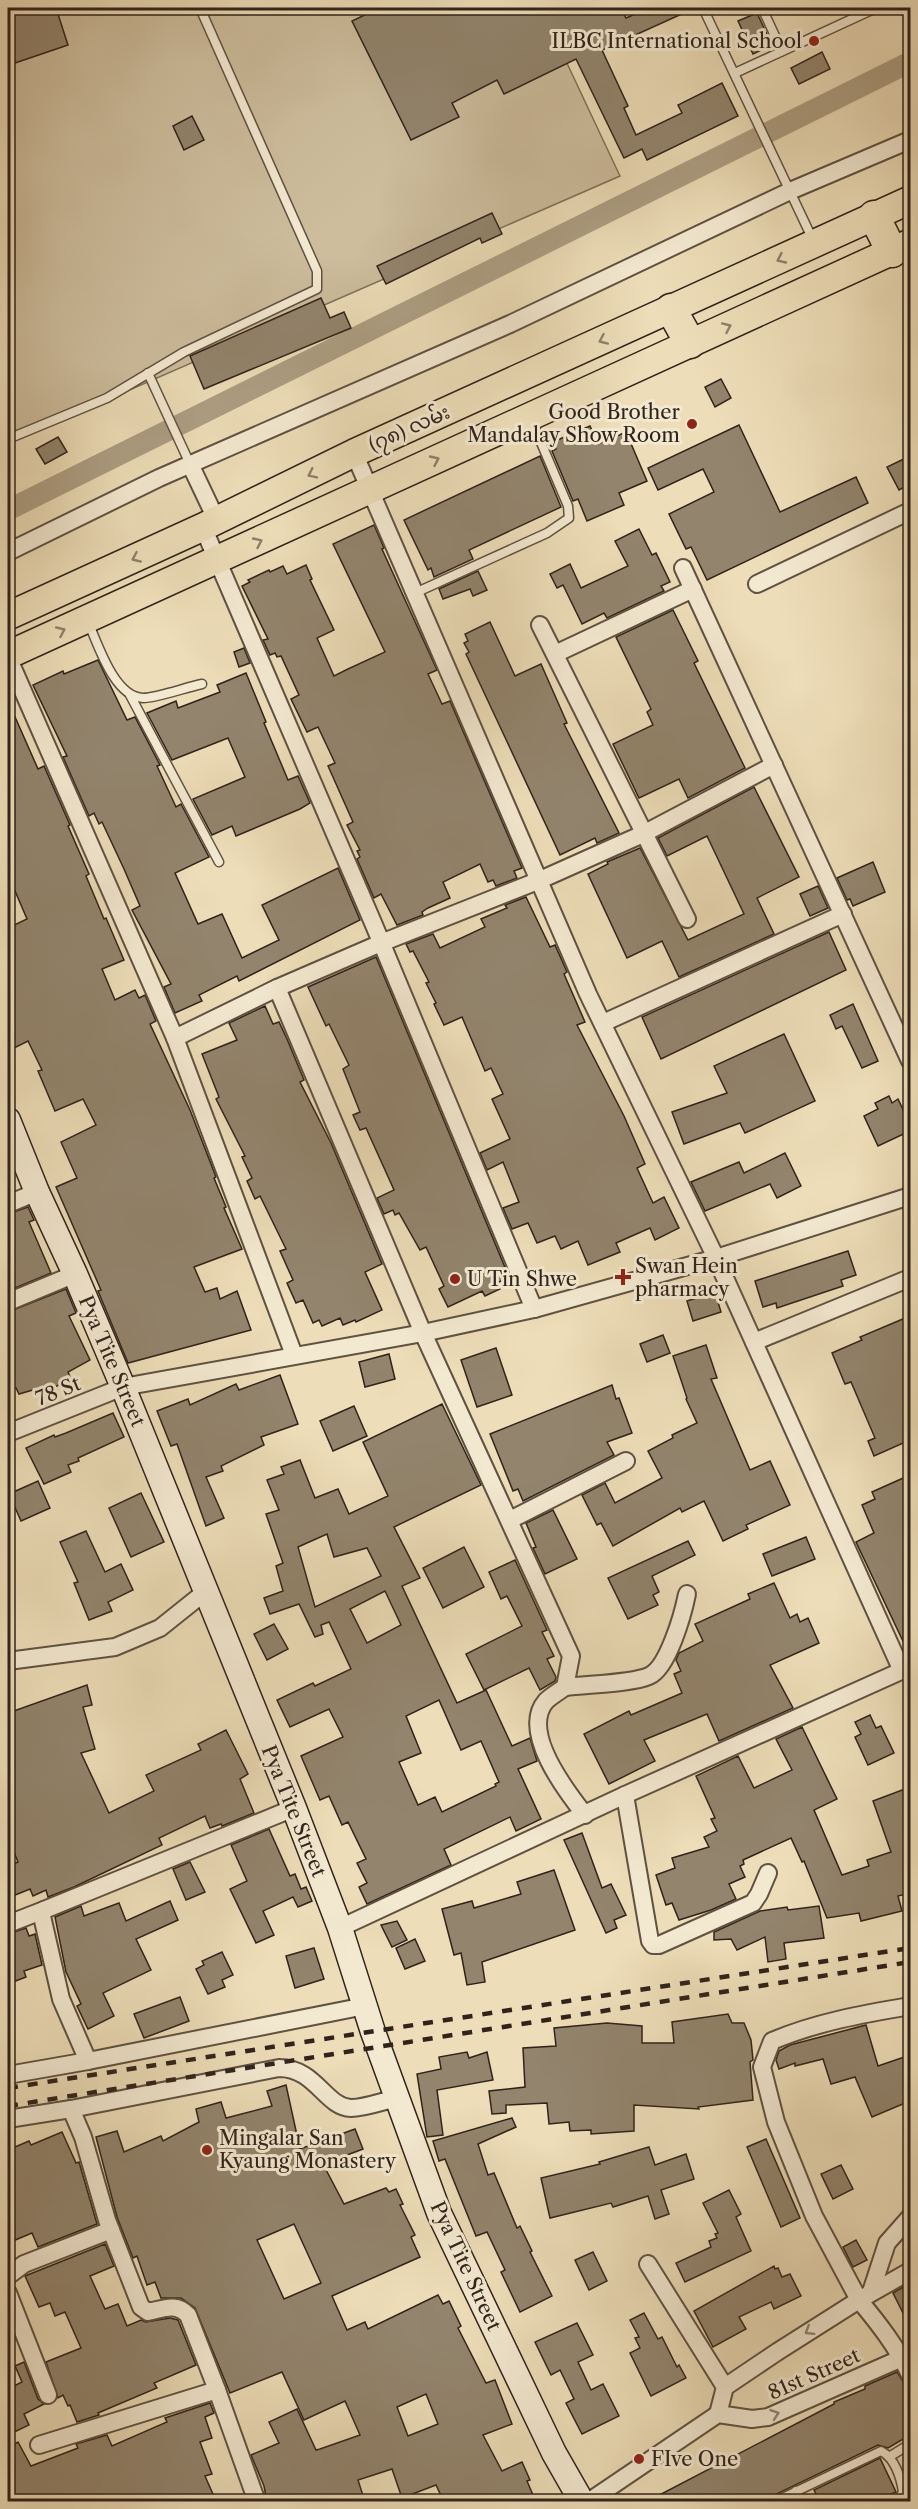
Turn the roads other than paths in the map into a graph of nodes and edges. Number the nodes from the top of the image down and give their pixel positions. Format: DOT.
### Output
graph roads {
  1 [pos="200,8"];
  2 [pos="704,8"];
  3 [pos="762,8"];
  4 [pos="876,8"];
  5 [pos="782,51"];
  6 [pos="735,73"];
  7 [pos="910,140"];
  8 [pos="790,190"];
  9 [pos="910,200"];
  10 [pos="874,216"];
  11 [pos="814,243"];
  12 [pos="901,248"];
  13 [pos="671,309"];
  14 [pos="690,343"];
  15 [pos="148,374"];
  16 [pos="530,417"];
  17 [pos="8,439"];
  18 [pos="354,453"];
  19 [pos="190,464"];
  20 [pos="371,489"];
  21 [pos="910,511"];
  22 [pos="210,524"];
  23 [pos="8,552"];
  24 [pos="217,561"];
  25 [pos="683,568"];
  26 [pos="757,584"];
  27 [pos="693,589"];
  28 [pos="415,593"];
  29 [pos="8,616"];
  30 [pos="87,619"];
  31 [pos="540,625"];
  32 [pos="555,654"];
  33 [pos="8,656"];
  34 [pos="202,684"];
  35 [pos="130,695"];
  36 [pos="774,765"];
  37 [pos="644,834"];
  38 [pos="219,862"];
  39 [pos="540,880"];
  40 [pos="843,914"];
  41 [pos="687,919"];
  42 [pos="381,943"];
  43 [pos="277,988"];
  44 [pos="603,1023"];
  45 [pos="175,1038"];
  46 [pos="910,1061"];
  47 [pos="8,1120"];
  48 [pos="37,1192"];
  49 [pos="910,1196"];
  50 [pos="8,1204"];
  51 [pos="716,1258"];
  52 [pos="75,1274"];
  53 [pos="910,1278"];
  54 [pos="8,1302"];
  55 [pos="534,1309"];
  56 [pos="423,1333"];
  57 [pos="754,1342"];
  58 [pos="294,1355"];
  59 [pos="123,1387"];
  60 [pos="8,1433"];
  61 [pos="626,1461"];
  62 [pos="510,1520"];
  63 [pos="205,1592"];
  64 [pos="687,1594"];
  65 [pos="8,1661"];
  66 [pos="906,1669"];
  67 [pos="565,1687"];
  68 [pos="625,1795"];
  69 [pos="294,1808"];
  70 [pos="585,1815"];
  71 [pos="768,1873"];
  72 [pos="44,1911"];
  73 [pos="8,1924"];
  74 [pos="340,1928"];
  75 [pos="365,2006"];
  76 [pos="910,2006"];
  77 [pos="88,2061"];
  78 [pos="8,2075"];
  79 [pos="397,2098"];
  80 [pos="71,2109"];
  81 [pos="8,2119"];
  82 [pos="910,2217"];
  83 [pos="111,2230"];
  84 [pos="648,2264"];
  85 [pos="910,2271"];
  86 [pos="8,2276"];
  87 [pos="8,2293"];
  88 [pos="865,2296"];
  89 [pos="902,2358"];
  90 [pos="910,2375"];
  91 [pos="725,2387"];
  92 [pos="217,2390"];
  93 [pos="48,2395"];
  94 [pos="718,2414"];
  95 [pos="910,2444"];
  96 [pos="39,2445"];
  97 [pos="889,2457"];
  98 [pos="796,2491"];
  99 [pos="257,2502"];
  100 [pos="582,2502"];
  101 [pos="588,2502"];
  102 [pos="774,2502"];
  103 [pos="801,2502"];
  104 [pos="897,2502"];
  1 -- 15 [label="lane"];
  2 -- 6 [label="lane"];
  3 -- 5 [label="lane"];
  4 -- 5 [label="lane"];
  5 -- 6 [label="lane"];
  6 -- 8 [label="lane"];
  7 -- 8 [label="street"];
  8 -- 11 [label="lane"];
  8 -- 19 [label="street"];
  9 -- 10 [label="main road, (၇၈) လမ်း"];
  10 -- 11 [label="main road, (၇၈) လမ်း"];
  10 -- 12 [label="highway"];
  11 -- 13 [label="main road, (၇၈) လမ်း, one-way"];
  14 -- 12 [label="main road, (၇၈) လမ်း, one-way"];
  13 -- 14 [label="highway"];
  13 -- 18 [label="main road, (၇၈) လမ်း, one-way"];
  14 -- 16 [label="main road, (၇၈) လမ်း"];
  15 -- 17 [label="lane"];
  15 -- 19 [label="lane"];
  20 -- 16 [label="main road, (၇၈) လမ်း, one-way"];
  16 -- 28 [label="lane"];
  18 -- 20 [label="street"];
  18 -- 22 [label="main road, (၇၈) လမ်း, one-way"];
  19 -- 22 [label="street"];
  19 -- 23 [label="street"];
  24 -- 20 [label="main road, (၇၈) လမ်း, one-way"];
  20 -- 28 [label="street"];
  21 -- 26 [label="street"];
  22 -- 24 [label="street"];
  22 -- 29 [label="main road, (၇၈) လမ်း, one-way"];
  24 -- 30 [label="main road, (၇၈) လမ်း"];
  24 -- 42 [label="street"];
  25 -- 27 [label="street"];
  27 -- 32 [label="street"];
  27 -- 36 [label="street"];
  28 -- 39 [label="street"];
  33 -- 30 [label="main road, (၇၈) လမ်း, one-way"];
  30 -- 35 [label="lane"];
  31 -- 32 [label="street"];
  32 -- 37 [label="street"];
  33 -- 45 [label="street"];
  34 -- 35 [label="lane"];
  35 -- 38 [label="lane"];
  36 -- 37 [label="street"];
  36 -- 40 [label="street"];
  37 -- 39 [label="street"];
  37 -- 41 [label="street"];
  39 -- 42 [label="street"];
  39 -- 44 [label="street"];
  40 -- 44 [label="street"];
  40 -- 46 [label="street"];
  42 -- 43 [label="street"];
  42 -- 55 [label="street"];
  43 -- 45 [label="street"];
  43 -- 56 [label="street"];
  44 -- 51 [label="street"];
  45 -- 58 [label="street"];
  47 -- 48 [label="street, Pya Tite Street"];
  48 -- 50 [label="street"];
  48 -- 52 [label="street, Pya Tite Street"];
  49 -- 51 [label="street, 78 St"];
  51 -- 55 [label="street, 78 St"];
  51 -- 57 [label="street"];
  52 -- 54 [label="street"];
  52 -- 59 [label="street, Pya Tite Street"];
  53 -- 57 [label="street"];
  55 -- 56 [label="street, 78 St"];
  56 -- 58 [label="street, 78 St"];
  56 -- 62 [label="street"];
  57 -- 66 [label="street"];
  58 -- 59 [label="street, 78 St"];
  59 -- 60 [label="street, 78 St"];
  59 -- 63 [label="street, Pya Tite Street"];
  61 -- 62 [label="street"];
  62 -- 67 [label="street"];
  63 -- 65 [label="street"];
  63 -- 69 [label="street, Pya Tite Street"];
  64 -- 67 [label="street"];
  66 -- 68 [label="street"];
  67 -- 70 [label="street"];
  68 -- 70 [label="street"];
  68 -- 71 [label="street"];
  69 -- 72 [label="street"];
  69 -- 74 [label="street, Pya Tite Street"];
  70 -- 74 [label="street"];
  72 -- 73 [label="street"];
  72 -- 77 [label="street"];
  74 -- 75 [label="street, Pya Tite Street"];
  75 -- 77 [label="street"];
  75 -- 79 [label="street, Pya Tite Street"];
  76 -- 88 [label="street"];
  77 -- 78 [label="street"];
  79 -- 80 [label="street"];
  79 -- 100 [label="street, Pya Tite Street"];
  80 -- 81 [label="street"];
  80 -- 83 [label="street"];
  82 -- 88 [label="street"];
  83 -- 86 [label="street"];
  83 -- 92 [label="street"];
  84 -- 91 [label="street"];
  85 -- 88 [label="street"];
  87 -- 93 [label="street"];
  88 -- 89 [label="street"];
  88 -- 91 [label="street, one-way"];
  89 -- 90 [label="street"];
  94 -- 89 [label="street, 81st Street, one-way"];
  91 -- 94 [label="street"];
  92 -- 96 [label="street"];
  92 -- 99 [label="street"];
  94 -- 101 [label="street"];
  95 -- 97 [label="lane"];
  97 -- 98 [label="lane"];
  97 -- 104 [label="lane"];
  98 -- 102 [label="lane"];
  98 -- 103 [label="lane"];
}
